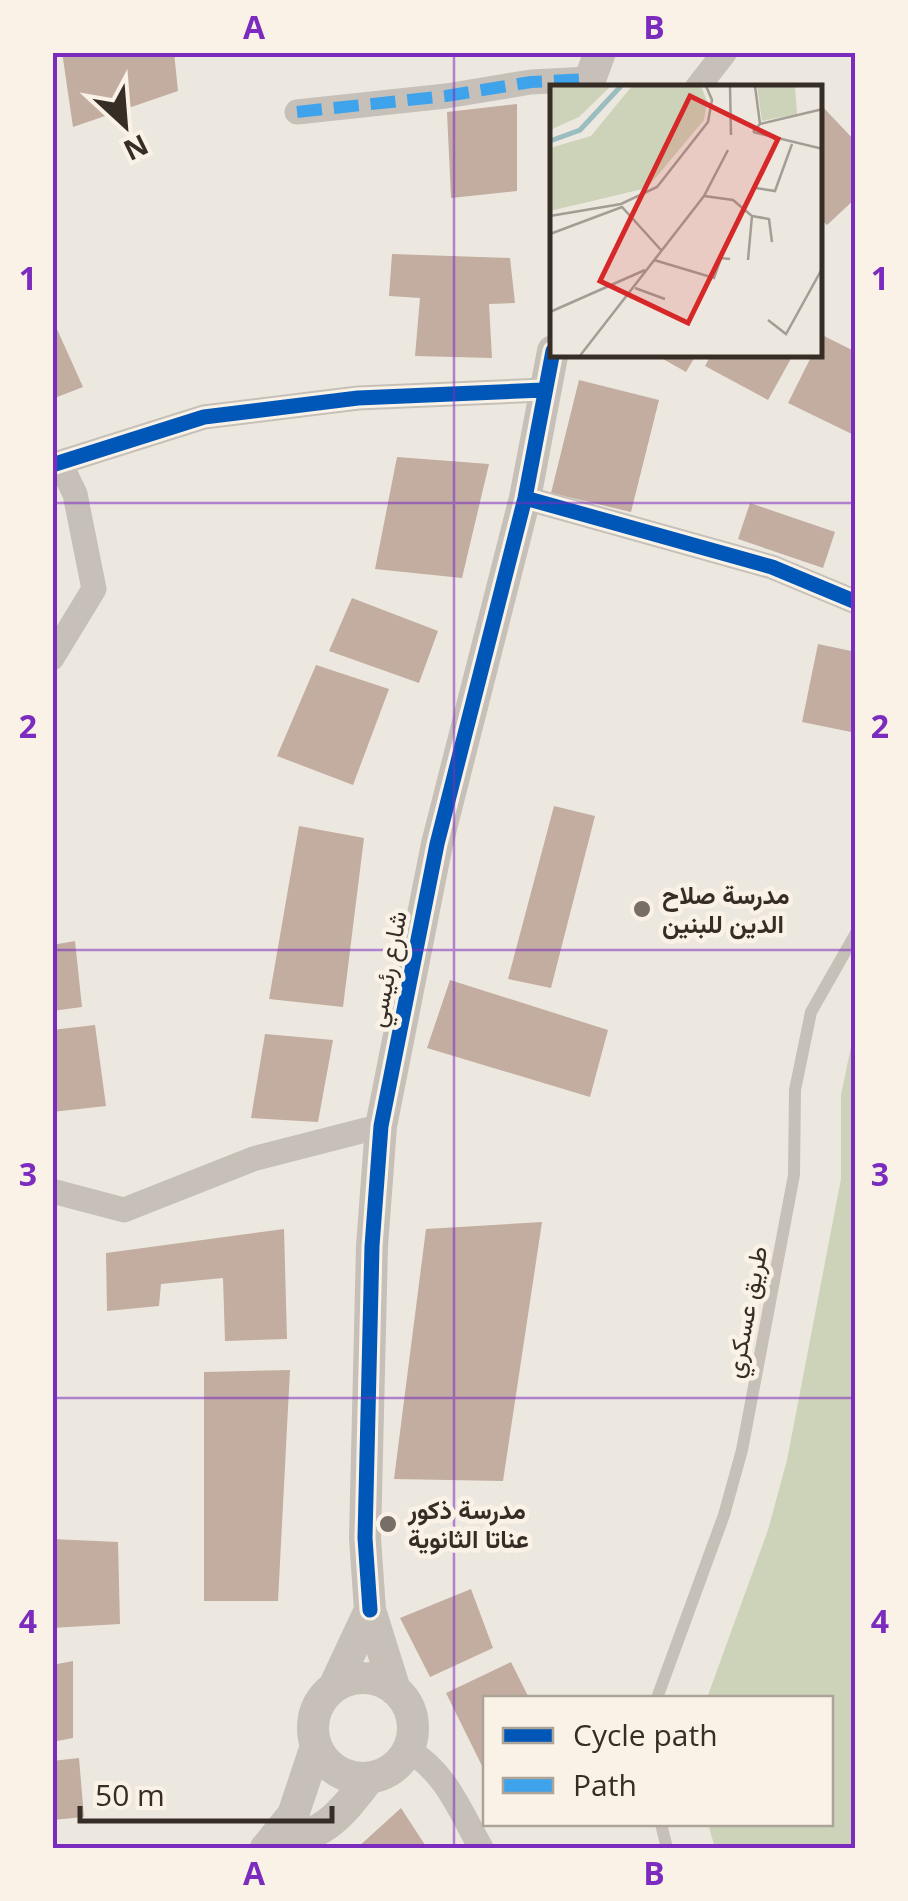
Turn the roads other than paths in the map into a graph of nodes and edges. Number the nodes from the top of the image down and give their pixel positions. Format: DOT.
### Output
graph roads {
  1 [pos="725,52"];
  2 [pos="592,73"];
  3 [pos="699,85"];
  4 [pos="297,112"];
  5 [pos="551,358"];
  6 [pos="543,390"];
  7 [pos="56,464"];
  8 [pos="525,498"];
  9 [pos="856,602"];
  10 [pos="52,658"];
  11 [pos="856,933"];
  12 [pos="381,1126"];
  13 [pos="52,1192"];
  14 [pos="370,1610"];
  15 [pos="334,1687"];
  16 [pos="396,1690"];
  17 [pos="659,1696"];
  18 [pos="316,1746"];
  19 [pos="408,1750"];
  20 [pos="369,1778"];
  21 [pos="269,1848"];
  22 [pos="481,1848"];
  1 -- 3 [label="street"];
  2 -- 4 [label="street"];
  5 -- 6 [label="street, شارع رئيسي"];
  6 -- 7 [label="street"];
  6 -- 8 [label="street, شارع رئيسي"];
  7 -- 10 [label="street"];
  8 -- 9 [label="street"];
  8 -- 12 [label="street, شارع رئيسي"];
  11 -- 17 [label="lane, طريق عسكري"];
  12 -- 13 [label="street"];
  12 -- 14 [label="street, شارع رئيسي"];
  14 -- 15 [label="street"];
  14 -- 16 [label="street"];
  15 -- 16 [label="street"];
  15 -- 18 [label="street"];
  16 -- 19 [label="street"];
  18 -- 20 [label="street"];
  18 -- 21 [label="street"];
  19 -- 20 [label="street"];
  19 -- 22 [label="street"];
  20 -- 21 [label="street"];
}
